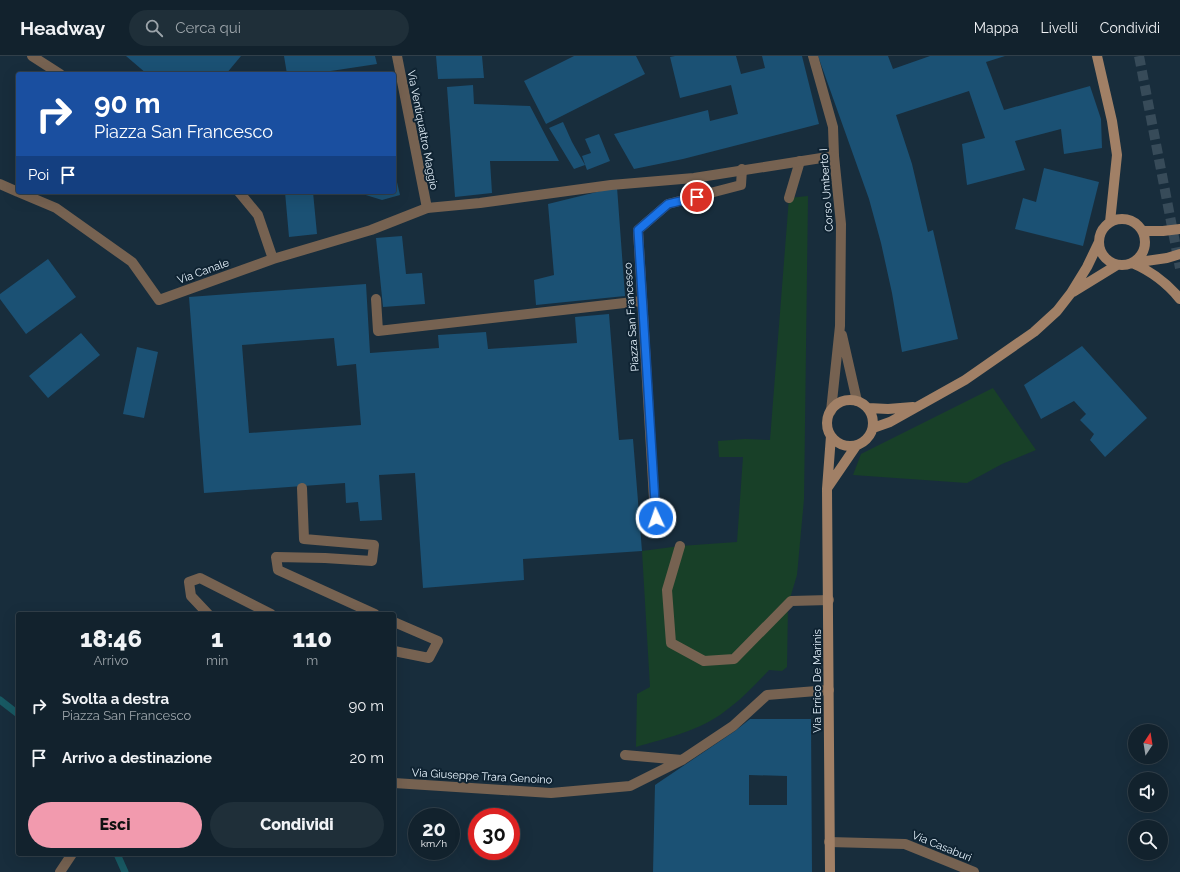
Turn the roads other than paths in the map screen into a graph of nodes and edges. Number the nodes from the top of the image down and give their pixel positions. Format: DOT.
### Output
graph roads {
  1 [pos="32,56"];
  2 [pos="397,56"];
  3 [pos="813,56"];
  4 [pos="1097,56"];
  5 [pos="57,72"];
  6 [pos="834,156"];
  7 [pos="800,161"];
  8 [pos="742,170"];
  9 [pos="0,184"];
  10 [pos="16,191"];
  11 [pos="23,194"];
  12 [pos="241,194"];
  13 [pos="789,198"];
  14 [pos="427,208"];
  15 [pos="1110,222"];
  16 [pos="1180,229"];
  17 [pos="1143,231"];
  18 [pos="1099,242"];
  19 [pos="1180,254"];
  20 [pos="273,259"];
  21 [pos="1132,263"];
  22 [pos="1117,265"];
  23 [pos="1071,293"];
  24 [pos="376,299"];
  25 [pos="1180,299"];
  26 [pos="642,301"];
  27 [pos="840,326"];
  28 [pos="857,401"];
  29 [pos="917,406"];
  30 [pos="868,408"];
  31 [pos="831,411"];
  32 [pos="873,428"];
  33 [pos="831,436"];
  34 [pos="856,446"];
  35 [pos="302,488"];
  36 [pos="827,489"];
  37 [pos="656,533"];
  38 [pos="680,546"];
  39 [pos="828,600"];
  40 [pos="205,612"];
  41 [pos="267,612"];
  42 [pos="371,612"];
  43 [pos="396,623"];
  44 [pos="396,651"];
  45 [pos="829,690"];
  46 [pos="625,755"];
  47 [pos="682,760"];
  48 [pos="396,783"];
  49 [pos="830,842"];
  50 [pos="71,856"];
  51 [pos="60,872"];
  52 [pos="830,872"];
  53 [pos="974,872"];
  1 -- 5 [label="street"];
  2 -- 14 [label="street, Via Ventiquattro Maggio"];
  3 -- 6 [label="street, Corso Umberto I"];
  4 -- 15 [label="main road"];
  6 -- 7 [label="street"];
  6 -- 27 [label="street, Corso Umberto I"];
  7 -- 8 [label="street"];
  7 -- 13 [label="street"];
  8 -- 14 [label="street"];
  8 -- 26 [label="street, Piazza San Francesco"];
  9 -- 10 [label="street, Via Canale"];
  11 -- 20 [label="street, Via Canale"];
  12 -- 20 [label="street"];
  14 -- 20 [label="street, Via Canale"];
  15 -- 17 [label="main road"];
  15 -- 18 [label="main road"];
  16 -- 17 [label="main road"];
  17 -- 21 [label="main road"];
  18 -- 22 [label="main road"];
  18 -- 23 [label="main road"];
  19 -- 21 [label="main road"];
  21 -- 22 [label="main road"];
  21 -- 25 [label="main road"];
  22 -- 23 [label="main road"];
  23 -- 29 [label="main road"];
  24 -- 26 [label="street"];
  26 -- 37 [label="street, Piazza San Francesco"];
  27 -- 28 [label="street, Corso Umberto I"];
  27 -- 31 [label="street, Corso Umberto I"];
  28 -- 30 [label="main road"];
  28 -- 31 [label="main road"];
  29 -- 30 [label="main road"];
  29 -- 32 [label="main road"];
  30 -- 32 [label="main road"];
  31 -- 33 [label="main road"];
  32 -- 34 [label="main road"];
  33 -- 34 [label="main road"];
  33 -- 36 [label="main road, Via Errico De Marinis"];
  34 -- 36 [label="main road"];
  35 -- 42 [label="street"];
  36 -- 39 [label="main road, Via Errico De Marinis"];
  38 -- 39 [label="street"];
  39 -- 45 [label="main road, Via Errico De Marinis"];
  40 -- 41 [label="street"];
  43 -- 44 [label="street"];
  45 -- 47 [label="street, Via Giuseppe Trara Genoino"];
  45 -- 49 [label="main road, Via Errico De Marinis"];
  46 -- 47 [label="street"];
  47 -- 48 [label="street, Via Giuseppe Trara Genoino"];
  49 -- 52 [label="main road, Via Errico De Marinis"];
  49 -- 53 [label="street, Via Casaburi"];
  50 -- 51 [label="street"];
}
